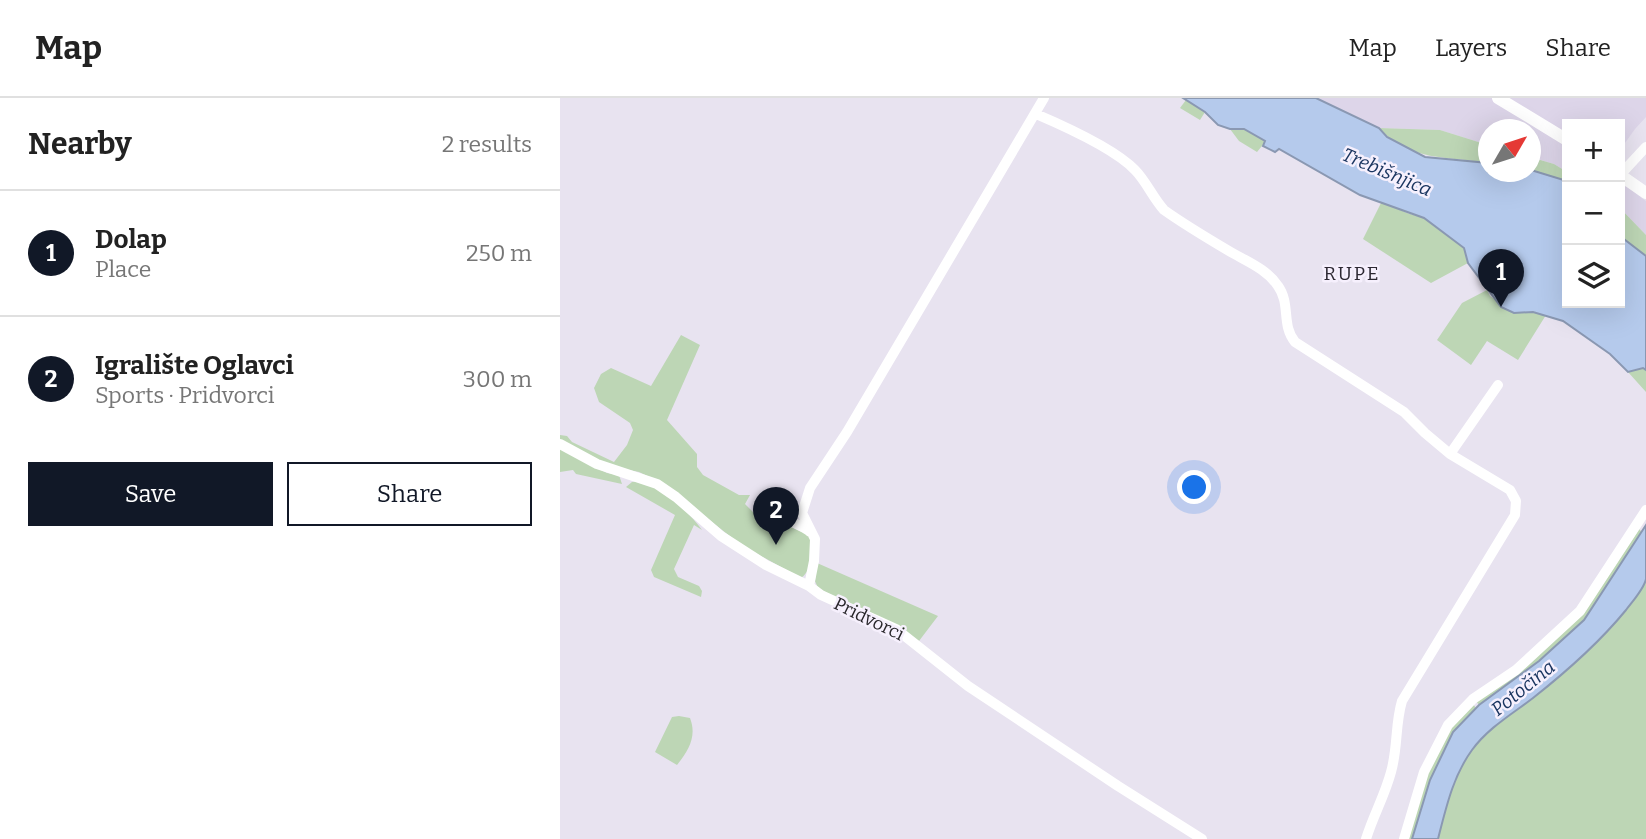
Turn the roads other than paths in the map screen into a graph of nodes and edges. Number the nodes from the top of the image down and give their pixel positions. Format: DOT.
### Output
graph roads {
  1 [pos="1044,98"];
  2 [pos="1498,98"];
  3 [pos="1035,114"];
  4 [pos="1562,137"];
  5 [pos="1646,147"];
  6 [pos="1625,170"];
  7 [pos="1625,178"];
  8 [pos="1646,193"];
  9 [pos="1498,385"];
  10 [pos="560,444"];
  11 [pos="1450,454"];
  12 [pos="1646,510"];
  13 [pos="769,512"];
  14 [pos="815,539"];
  15 [pos="809,586"];
  16 [pos="1202,839"];
  17 [pos="1366,839"];
  18 [pos="1404,839"];
  1 -- 3 [label="street"];
  2 -- 4 [label="main road"];
  3 -- 11 [label="street"];
  3 -- 14 [label="street"];
  5 -- 6 [label="street"];
  7 -- 8 [label="main road"];
  9 -- 11 [label="street"];
  10 -- 15 [label="street, Pridvorci"];
  11 -- 17 [label="street"];
  12 -- 18 [label="street"];
  13 -- 14 [label="street"];
  14 -- 15 [label="street"];
  15 -- 16 [label="street, Pridvorci"];
}
